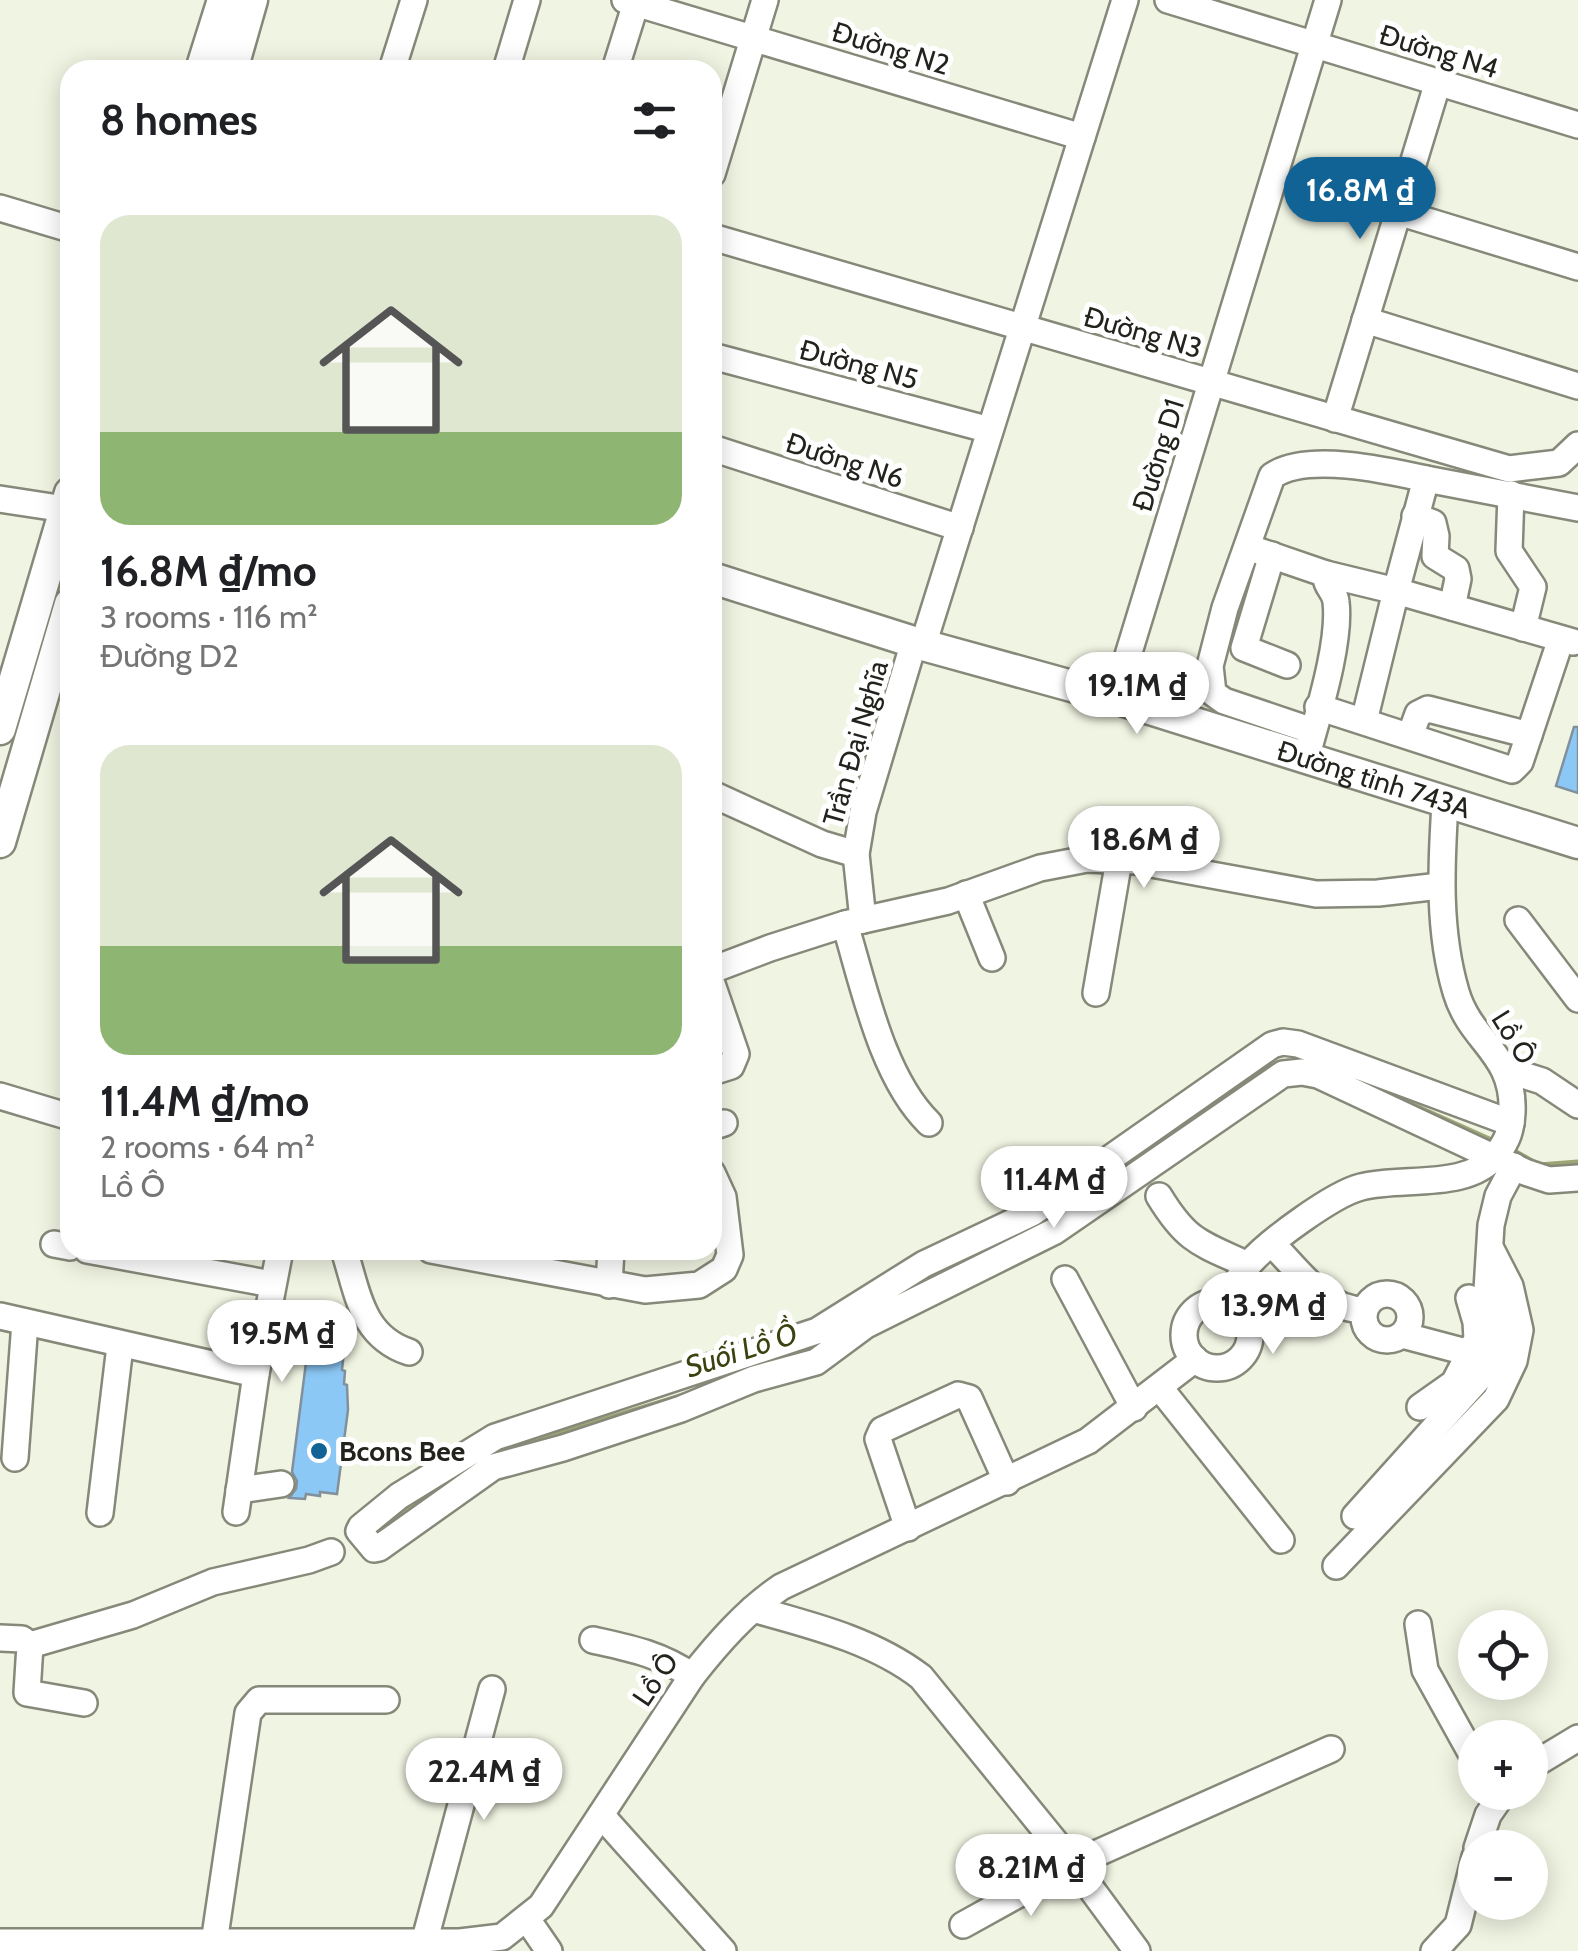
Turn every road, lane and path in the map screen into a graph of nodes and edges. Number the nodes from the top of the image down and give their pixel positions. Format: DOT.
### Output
graph roads {
  1 [pos="222,0"];
  2 [pos="252,0"];
  3 [pos="414,0"];
  4 [pos="527,0"];
  5 [pos="766,0"];
  6 [pos="1125,0"];
  7 [pos="1168,0"];
  8 [pos="1328,0"];
  9 [pos="630,2"];
  10 [pos="754,38"];
  11 [pos="1314,44"];
  12 [pos="205,60"];
  13 [pos="235,60"];
  14 [pos="395,60"];
  15 [pos="509,60"];
  16 [pos="617,60"];
  17 [pos="1438,82"];
  18 [pos="1578,125"];
  19 [pos="1082,137"];
  20 [pos="722,142"];
  21 [pos="0,208"];
  22 [pos="1398,212"];
  23 [pos="60,225"];
  24 [pos="722,240"];
  25 [pos="1578,267"];
  26 [pos="1365,320"];
  27 [pos="1022,328"];
  28 [pos="722,359"];
  29 [pos="1212,383"];
  30 [pos="1578,386"];
  31 [pos="1336,419"];
  32 [pos="990,430"];
  33 [pos="1578,445"];
  34 [pos="722,451"];
  35 [pos="1426,480"];
  36 [pos="1511,494"];
  37 [pos="0,499"];
  38 [pos="60,501"];
  39 [pos="1578,508"];
  40 [pos="1415,516"];
  41 [pos="60,528"];
  42 [pos="960,528"];
  43 [pos="1246,547"];
  44 [pos="1272,555"];
  45 [pos="1326,574"];
  46 [pos="722,581"];
  47 [pos="1396,592"];
  48 [pos="1452,607"];
  49 [pos="1524,628"];
  50 [pos="1219,636"];
  51 [pos="60,638"];
  52 [pos="1570,640"];
  53 [pos="919,643"];
  54 [pos="1244,648"];
  55 [pos="1287,665"];
  56 [pos="1115,698"];
  57 [pos="1364,721"];
  58 [pos="0,729"];
  59 [pos="1313,732"];
  60 [pos="1529,735"];
  61 [pos="1410,736"];
  62 [pos="722,799"];
  63 [pos="1445,804"];
  64 [pos="0,842"];
  65 [pos="1578,843"];
  66 [pos="856,854"];
  67 [pos="1119,860"];
  68 [pos="1440,886"];
  69 [pos="966,894"];
  70 [pos="1518,920"];
  71 [pos="854,922"];
  72 [pos="992,958"];
  73 [pos="722,966"];
  74 [pos="1096,993"];
  75 [pos="1578,998"];
  76 [pos="722,1013"];
  77 [pos="722,1069"];
  78 [pos="1507,1070"];
  79 [pos="0,1096"];
  80 [pos="1578,1106"];
  81 [pos="60,1114"];
  82 [pos="929,1124"];
  83 [pos="1506,1146"];
  84 [pos="1578,1178"];
  85 [pos="722,1195"];
  86 [pos="1159,1196"];
  87 [pos="1272,1244"];
  88 [pos="1492,1251"];
  89 [pos="141,1260"];
  90 [pos="278,1260"];
  91 [pos="347,1260"];
  92 [pos="482,1260"];
  93 [pos="611,1260"];
  94 [pos="1248,1265"];
  95 [pos="1064,1279"];
  96 [pos="272,1284"];
  97 [pos="610,1285"];
  98 [pos="1468,1298"];
  99 [pos="1225,1304"];
  100 [pos="12,1319"];
  101 [pos="120,1346"];
  102 [pos="1473,1346"];
  103 [pos="409,1352"];
  104 [pos="1195,1359"];
  105 [pos="256,1374"];
  106 [pos="1160,1388"];
  107 [pos="686,1391"];
  108 [pos="1134,1408"];
  109 [pos="1420,1408"];
  110 [pos="15,1458"];
  111 [pos="1007,1482"];
  112 [pos="281,1484"];
  113 [pos="100,1513"];
  114 [pos="1355,1516"];
  115 [pos="908,1528"];
  116 [pos="1282,1540"];
  117 [pos="332,1552"];
  118 [pos="1336,1566"];
  119 [pos="753,1609"];
  120 [pos="1418,1624"];
  121 [pos="0,1638"];
  122 [pos="593,1640"];
  123 [pos="30,1645"];
  124 [pos="692,1676"];
  125 [pos="492,1689"];
  126 [pos="386,1700"];
  127 [pos="84,1703"];
  128 [pos="1458,1730"];
  129 [pos="1578,1738"];
  130 [pos="1331,1749"];
  131 [pos="1548,1756"];
  132 [pos="600,1815"];
  133 [pos="1073,1864"];
  134 [pos="527,1918"];
  135 [pos="1459,1920"];
  136 [pos="963,1926"];
  137 [pos="0,1942"];
  138 [pos="424,1942"];
  139 [pos="231,1946"];
  140 [pos="48,1947"];
  141 [pos="549,1951"];
  142 [pos="722,1951"];
  143 [pos="1138,1951"];
  144 [pos="1434,1951"];
  1 -- 12 [label="main road"];
  2 -- 13 [label="main road"];
  3 -- 14 [label="street"];
  4 -- 15 [label="street"];
  5 -- 10 [label="street"];
  6 -- 19 [label="street"];
  7 -- 11 [label="street, Đường N4"];
  8 -- 11 [label="street, Đường D1"];
  9 -- 10 [label="street, Đường N2"];
  9 -- 16 [label="street"];
  10 -- 19 [label="street, Đường N2"];
  10 -- 20 [label="street"];
  11 -- 17 [label="street, Đường N4"];
  11 -- 29 [label="street, Đường D1"];
  17 -- 18 [label="street, Đường N4"];
  17 -- 22 [label="street"];
  19 -- 27 [label="street"];
  21 -- 23 [label="street"];
  22 -- 25 [label="street"];
  22 -- 26 [label="street"];
  24 -- 27 [label="street, Đường N3"];
  26 -- 30 [label="street"];
  26 -- 31 [label="street"];
  27 -- 29 [label="street, Đường N3"];
  27 -- 32 [label="street"];
  28 -- 32 [label="street, Đường N5"];
  29 -- 31 [label="street, Đường N3"];
  29 -- 56 [label="street, Đường D1"];
  31 -- 33 [label="street, Đường N3"];
  32 -- 42 [label="street"];
  34 -- 42 [label="street, Đường N6"];
  35 -- 36 [label="street"];
  35 -- 40 [label="street"];
  35 -- 43 [label="street"];
  36 -- 39 [label="street"];
  36 -- 49 [label="street"];
  37 -- 38 [label="street"];
  40 -- 47 [label="street"];
  40 -- 48 [label="street"];
  41 -- 58 [label="main road"];
  42 -- 53 [label="street"];
  43 -- 44 [label="street"];
  43 -- 50 [label="street"];
  44 -- 45 [label="street"];
  44 -- 54 [label="street"];
  45 -- 47 [label="street"];
  45 -- 59 [label="street"];
  46 -- 53 [label="main road, Đường tỉnh 743A"];
  47 -- 48 [label="street"];
  47 -- 57 [label="street"];
  48 -- 49 [label="street"];
  49 -- 52 [label="street"];
  50 -- 54 [label="street"];
  50 -- 59 [label="street"];
  51 -- 64 [label="main road"];
  52 -- 60 [label="street"];
  53 -- 56 [label="main road, Đường tỉnh 743A"];
  53 -- 66 [label="street, Trần Đại Nghĩa"];
  54 -- 55 [label="street"];
  56 -- 59 [label="main road, Đường tỉnh 743A"];
  57 -- 59 [label="street"];
  57 -- 61 [label="street"];
  59 -- 63 [label="main road, Đường tỉnh 743A"];
  60 -- 61 [label="street"];
  60 -- 61 [label="street"];
  62 -- 66 [label="street"];
  63 -- 65 [label="main road, Đường tỉnh 743A"];
  63 -- 68 [label="street, Lồ Ô"];
  66 -- 71 [label="street, Trần Đại Nghĩa"];
  67 -- 68 [label="street"];
  67 -- 69 [label="street"];
  67 -- 74 [label="street"];
  68 -- 78 [label="street, Lồ Ô"];
  69 -- 71 [label="street"];
  69 -- 72 [label="street"];
  70 -- 75 [label="street"];
  71 -- 73 [label="street"];
  71 -- 82 [label="street, Trần Đại Nghĩa"];
  76 -- 77 [label="street"];
  78 -- 80 [label="street"];
  78 -- 83 [label="street, Lồ Ô"];
  79 -- 81 [label="street"];
  83 -- 84 [label="street"];
  83 -- 87 [label="street"];
  83 -- 88 [label="street"];
  83 -- 107 [label="street"];
  83 -- 107 [label="street"];
  85 -- 97 [label="street"];
  86 -- 94 [label="street"];
  87 -- 94 [label="street"];
  87 -- 102 [label="street"];
  88 -- 114 [label="street"];
  88 -- 118 [label="street"];
  89 -- 96 [label="street"];
  90 -- 96 [label="street"];
  91 -- 103 [label="street"];
  92 -- 97 [label="street"];
  93 -- 97 [label="street"];
  94 -- 99 [label="street"];
  95 -- 108 [label="street"];
  96 -- 105 [label="street"];
  98 -- 102 [label="street"];
  99 -- 104 [label="street"];
  99 -- 104 [label="street"];
  100 -- 101 [label="street"];
  100 -- 110 [label="street"];
  101 -- 105 [label="street"];
  101 -- 113 [label="street"];
  102 -- 109 [label="street"];
  104 -- 106 [label="street, Lồ Ô"];
  105 -- 112 [label="street"];
  106 -- 108 [label="street, Lồ Ô"];
  106 -- 116 [label="street"];
  107 -- 107 [label="street"];
  108 -- 111 [label="street, Lồ Ô"];
  111 -- 115 [label="street, Lồ Ô"];
  111 -- 115 [label="street"];
  115 -- 119 [label="street, Lồ Ô"];
  117 -- 123 [label="street"];
  119 -- 124 [label="street, Lồ Ô"];
  119 -- 133 [label="street"];
  120 -- 128 [label="street"];
  121 -- 123 [label="street"];
  122 -- 124 [label="street"];
  123 -- 127 [label="street"];
  124 -- 132 [label="street, Lồ Ô"];
  125 -- 138 [label="street"];
  126 -- 139 [label="street"];
  129 -- 131 [label="street"];
  130 -- 133 [label="street"];
  132 -- 134 [label="street, Lồ Ô"];
  132 -- 142 [label="street"];
  133 -- 136 [label="street"];
  133 -- 143 [label="street"];
  134 -- 138 [label="street, Lồ Ô"];
  134 -- 141 [label="street"];
  135 -- 144 [label="street"];
  137 -- 140 [label="street, Lồ Ô"];
  138 -- 139 [label="street, Lồ Ô"];
  139 -- 140 [label="street, Lồ Ô"];
}
